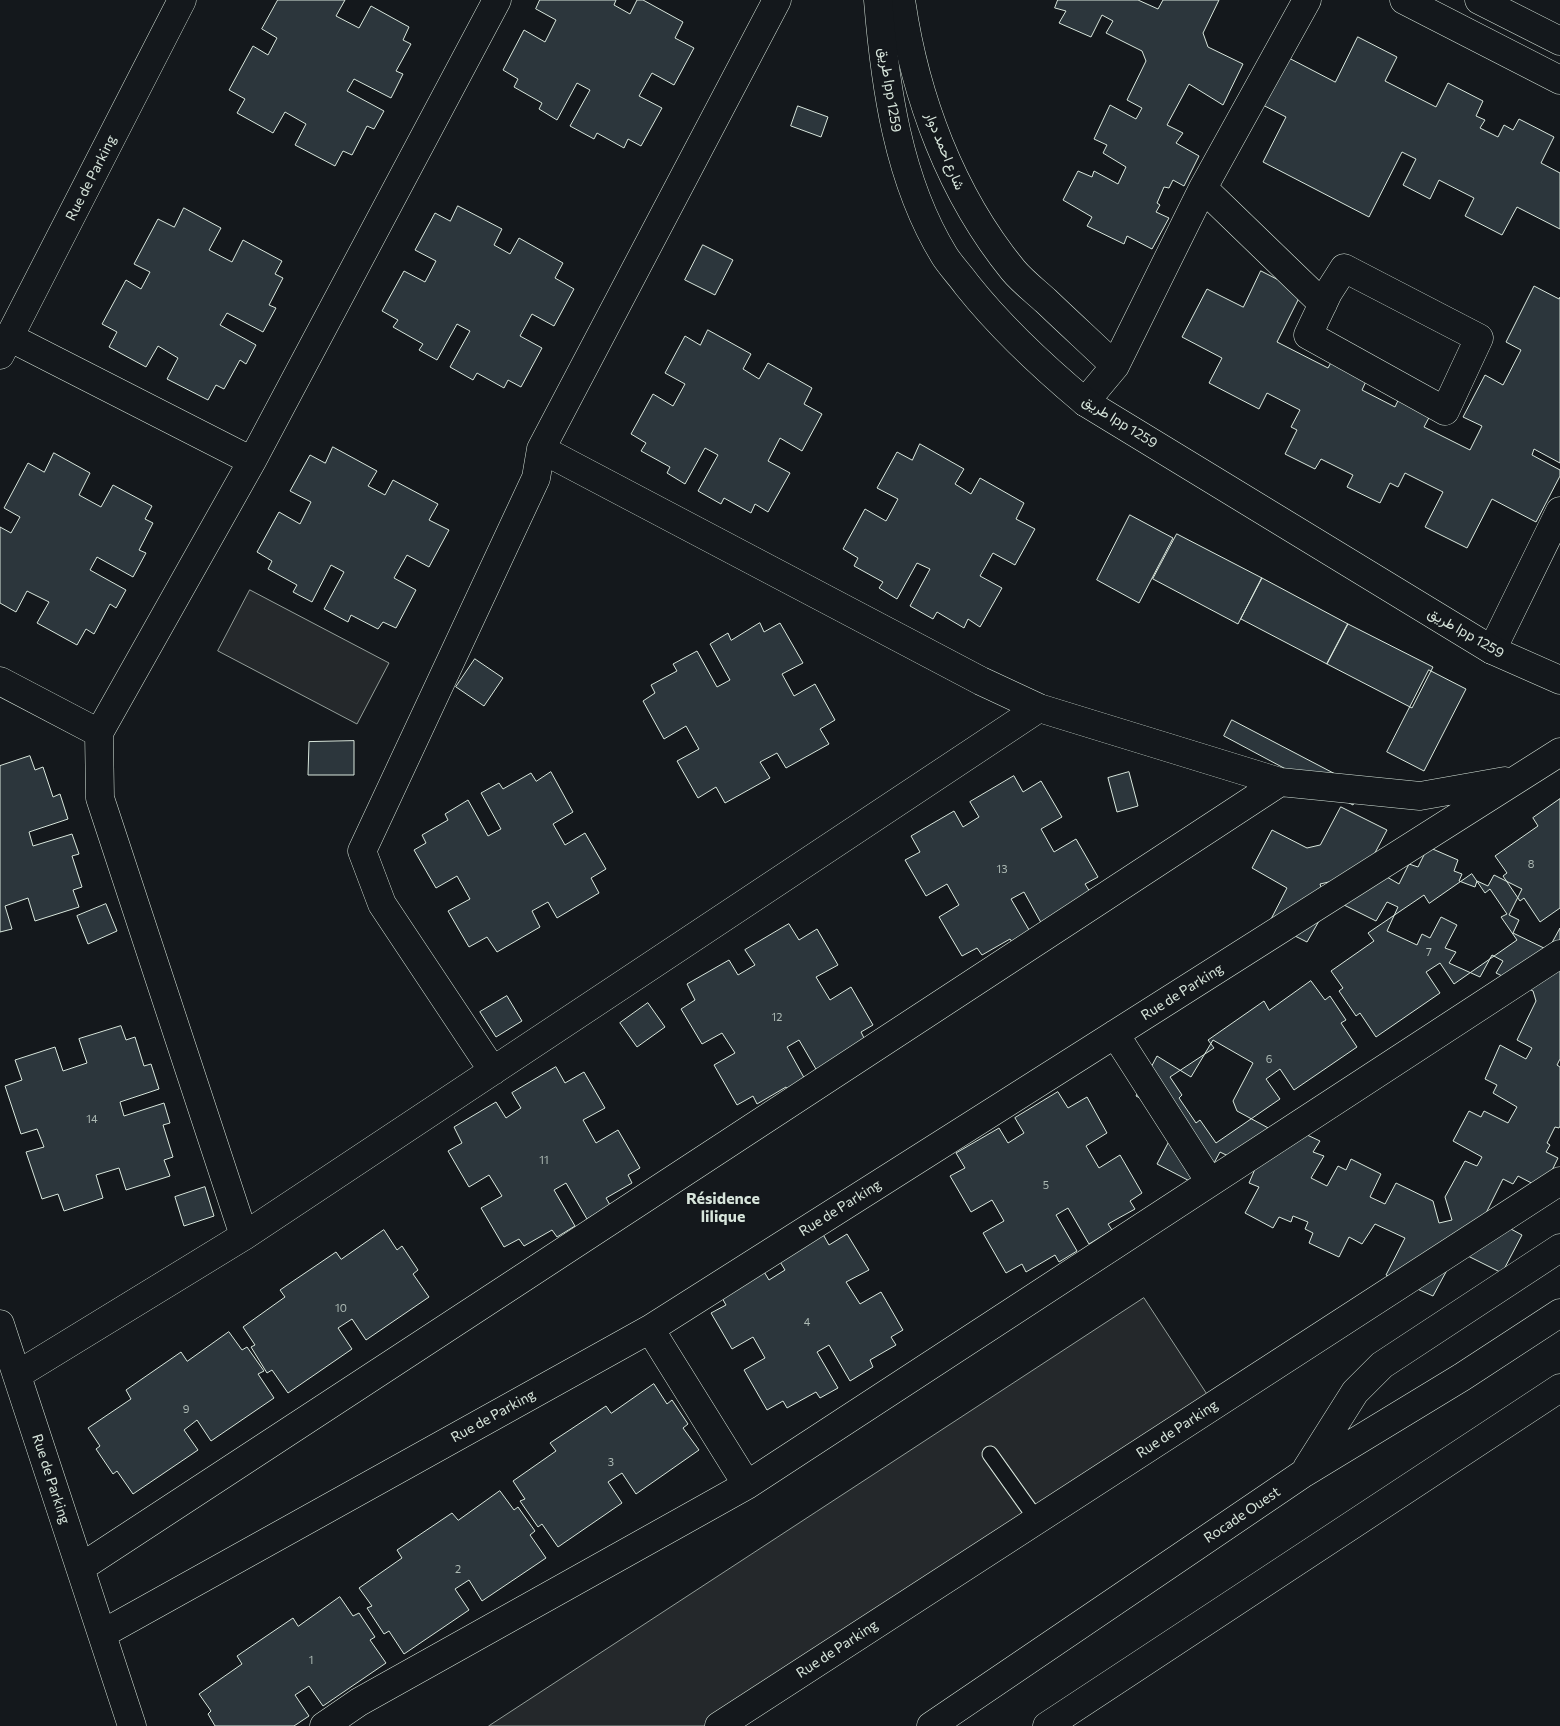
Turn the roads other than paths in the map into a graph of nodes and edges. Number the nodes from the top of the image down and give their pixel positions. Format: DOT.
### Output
graph roads {
  1 [pos="182,0"];
  2 [pos="497,0"];
  3 [pos="777,0"];
  4 [pos="878,0"];
  5 [pos="901,0"];
  6 [pos="1307,0"];
  7 [pos="1404,0"];
  8 [pos="1479,0"];
  9 [pos="1560,41"];
  10 [pos="1560,80"];
  11 [pos="1203,188"];
  12 [pos="1323,304"];
  13 [pos="4,346"];
  14 [pos="1115,366"];
  15 [pos="1085,402"];
  16 [pos="540,449"];
  17 [pos="252,461"];
  18 [pos="1560,512"];
  19 [pos="1492,650"];
  20 [pos="1560,680"];
  21 [pos="0,681"];
  22 [pos="1039,708"];
  23 [pos="99,733"];
  24 [pos="1560,752"];
  25 [pos="1518,779"];
  26 [pos="1280,782"];
  27 [pos="1560,954"];
  28 [pos="1115,1034"];
  29 [pos="493,1071"];
  30 [pos="1560,1181"];
  31 [pos="1210,1182"];
  32 [pos="244,1236"];
  33 [pos="1560,1248"];
  34 [pos="1560,1313"];
  35 [pos="0,1324"];
  36 [pos="650,1329"];
  37 [pos="17,1375"];
  38 [pos="1560,1388"];
  39 [pos="990,1454"];
  40 [pos="1304,1473"];
  41 [pos="747,1485"];
  42 [pos="1037,1520"];
  43 [pos="80,1568"];
  44 [pos="102,1634"];
  45 [pos="132,1726"];
  46 [pos="324,1726"];
  47 [pos="719,1726"];
  48 [pos="931,1726"];
  49 [pos="1047,1726"];
  1 -- 13 [label="main road, Rue de Parking"];
  2 -- 17 [label="main road"];
  3 -- 16 [label="main road"];
  4 -- 15 [label="main road, طريق lpp 1259"];
  5 -- 14 [label="main road, شارع احمد دوار"];
  6 -- 11 [label="main road"];
  7 -- 10 [label="main road"];
  8 -- 9 [label="main road"];
  11 -- 12 [label="main road"];
  11 -- 14 [label="main road"];
  12 -- 12 [label="main road"];
  13 -- 17 [label="main road"];
  14 -- 15 [label="main road"];
  15 -- 19 [label="main road, طريق lpp 1259"];
  16 -- 22 [label="main road"];
  16 -- 29 [label="main road"];
  17 -- 23 [label="main road"];
  18 -- 19 [label="main road"];
  19 -- 20 [label="main road, طريق lpp 1259"];
  21 -- 23 [label="main road"];
  22 -- 26 [label="main road"];
  22 -- 29 [label="main road"];
  23 -- 32 [label="main road"];
  24 -- 25 [label="main road, Rue de Parking"];
  25 -- 26 [label="main road"];
  25 -- 28 [label="main road, Rue de Parking"];
  26 -- 43 [label="main road"];
  27 -- 31 [label="main road"];
  28 -- 31 [label="main road"];
  28 -- 36 [label="main road, Rue de Parking"];
  29 -- 32 [label="main road"];
  30 -- 42 [label="main road, Rue de Parking"];
  31 -- 41 [label="main road"];
  32 -- 37 [label="main road"];
  33 -- 40 [label="main road"];
  34 -- 40 [label="main road, Rocade Ouest"];
  35 -- 37 [label="main road, Rue de Parking"];
  36 -- 41 [label="main road"];
  36 -- 44 [label="main road, Rue de Parking"];
  37 -- 43 [label="main road, Rue de Parking"];
  38 -- 49 [label="main road"];
  39 -- 42 [label="lane"];
  40 -- 48 [label="main road, Rocade Ouest"];
  41 -- 46 [label="main road"];
  42 -- 47 [label="main road, Rue de Parking"];
  43 -- 44 [label="main road, Rue de Parking"];
  44 -- 45 [label="main road, Rue de Parking"];
}
